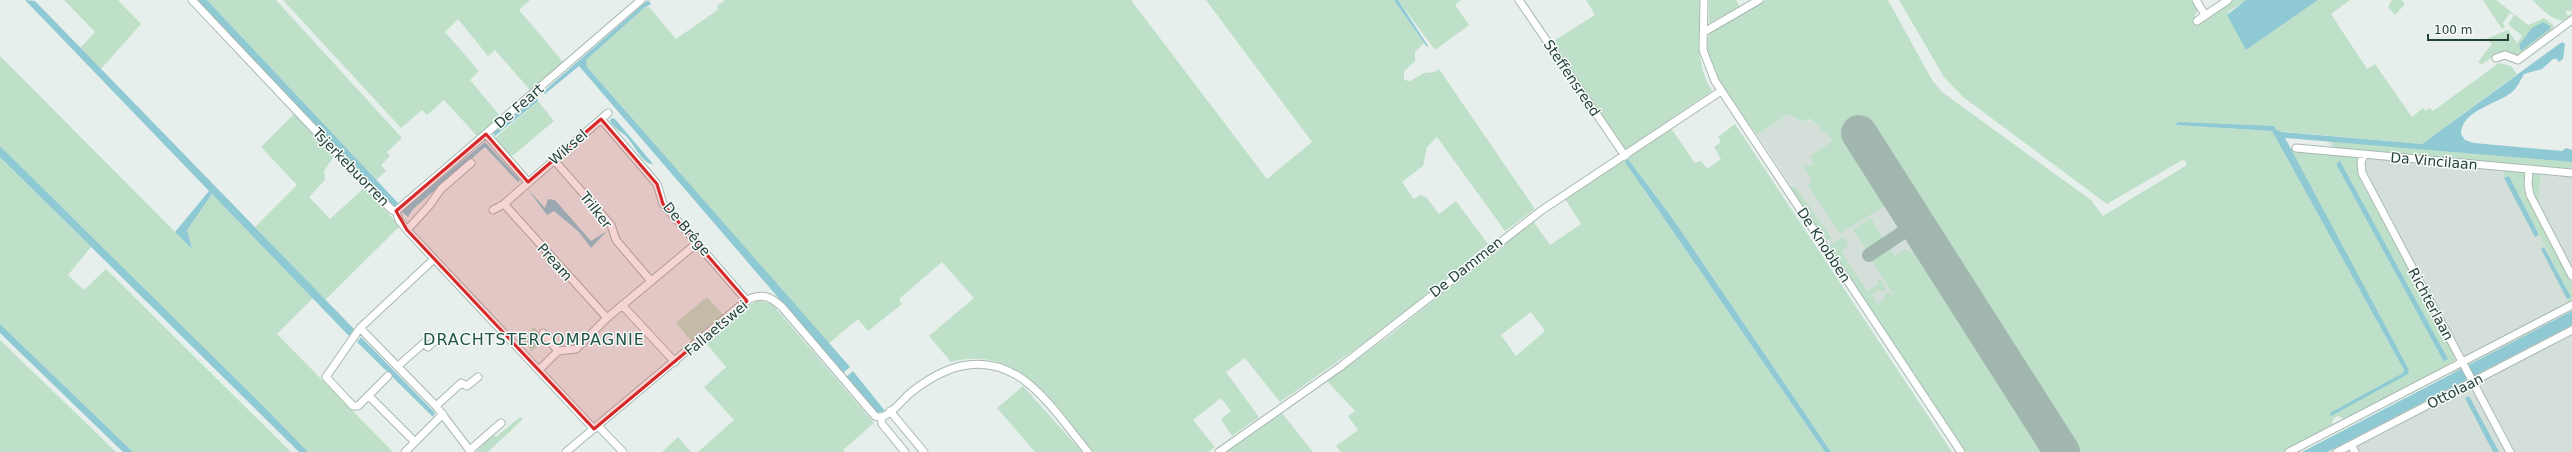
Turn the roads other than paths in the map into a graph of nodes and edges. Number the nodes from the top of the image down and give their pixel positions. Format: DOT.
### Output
graph roads {
  1 [pos="192,0"];
  2 [pos="641,0"];
  3 [pos="1519,0"];
  4 [pos="1704,0"];
  5 [pos="1759,0"];
  6 [pos="2196,0"];
  7 [pos="2228,0"];
  8 [pos="2205,15"];
  9 [pos="2572,20"];
  10 [pos="2197,21"];
  11 [pos="1704,32"];
  12 [pos="2496,58"];
  13 [pos="1721,91"];
  14 [pos="608,113"];
  15 [pos="601,119"];
  16 [pos="486,134"];
  17 [pos="2296,148"];
  18 [pos="2364,155"];
  19 [pos="1624,156"];
  20 [pos="554,160"];
  21 [pos="471,163"];
  22 [pos="2529,169"];
  23 [pos="2572,172"];
  24 [pos="528,182"];
  25 [pos="504,204"];
  26 [pos="493,210"];
  27 [pos="396,211"];
  28 [pos="407,230"];
  29 [pos="697,243"];
  30 [pos="434,260"];
  31 [pos="2572,276"];
  32 [pos="651,281"];
  33 [pos="747,301"];
  34 [pos="622,305"];
  35 [pos="2572,305"];
  36 [pos="607,318"];
  37 [pos="360,328"];
  38 [pos="2572,330"];
  39 [pos="543,333"];
  40 [pos="440,336"];
  41 [pos="558,351"];
  42 [pos="675,362"];
  43 [pos="2462,364"];
  44 [pos="398,366"];
  45 [pos="539,370"];
  46 [pos="388,376"];
  47 [pos="478,377"];
  48 [pos="2471,381"];
  49 [pos="369,396"];
  50 [pos="436,406"];
  51 [pos="890,412"];
  52 [pos="443,414"];
  53 [pos="881,417"];
  54 [pos="501,423"];
  55 [pos="596,427"];
  56 [pos="414,442"];
  57 [pos="2351,445"];
  58 [pos="470,451"];
  59 [pos="405,452"];
  60 [pos="566,452"];
  61 [pos="623,452"];
  62 [pos="904,452"];
  63 [pos="924,452"];
  64 [pos="1088,452"];
  65 [pos="1219,452"];
  66 [pos="1961,452"];
  67 [pos="2290,452"];
  68 [pos="2337,452"];
  69 [pos="2355,452"];
  70 [pos="2510,452"];
  1 -- 27 [label="street, Tsjerkebuorren"];
  2 -- 16 [label="street, De Feart"];
  3 -- 19 [label="street, Steffensreed"];
  4 -- 11 [label="street, De Knobben"];
  5 -- 11 [label="street"];
  6 -- 8 [label="street"];
  7 -- 8 [label="street"];
  8 -- 10 [label="street"];
  9 -- 12 [label="street"];
  11 -- 13 [label="street, De Knobben"];
  13 -- 19 [label="street, De Dammen"];
  13 -- 66 [label="street, De Knobben"];
  14 -- 15 [label="street, Wiksel"];
  15 -- 20 [label="street, Wiksel"];
  15 -- 29 [label="street, De Brêge"];
  16 -- 24 [label="street"];
  16 -- 27 [label="street, De Feart"];
  17 -- 18 [label="street, Da Vincilaan"];
  18 -- 22 [label="street, Da Vincilaan"];
  18 -- 43 [label="street, Richterlaan"];
  19 -- 65 [label="street, De Dammen"];
  20 -- 24 [label="street, Wiksel"];
  20 -- 32 [label="street, Trilker"];
  21 -- 28 [label="street"];
  22 -- 23 [label="street, Da Vincilaan"];
  22 -- 31 [label="street"];
  24 -- 25 [label="street, Wiksel"];
  25 -- 26 [label="street, Wiksel"];
  25 -- 36 [label="street, Pream"];
  27 -- 28 [label="street, Tsjerkebuorren"];
  28 -- 30 [label="street, Tsjerkebuorren"];
  29 -- 32 [label="street"];
  29 -- 33 [label="street, De Brêge"];
  30 -- 37 [label="street"];
  30 -- 45 [label="street, Tsjerkebuorren"];
  32 -- 34 [label="street"];
  33 -- 42 [label="street, Fallaetswei"];
  33 -- 53 [label="street, Fallaetswei"];
  34 -- 36 [label="street"];
  34 -- 42 [label="street"];
  35 -- 43 [label="street, Ottolaan"];
  36 -- 41 [label="street"];
  37 -- 44 [label="street"];
  37 -- 49 [label="street"];
  38 -- 48 [label="street, Ottolaan"];
  39 -- 41 [label="street"];
  40 -- 44 [label="street"];
  41 -- 45 [label="street"];
  42 -- 55 [label="street, Fallaetswei"];
  43 -- 48 [label="street, Richterlaan"];
  43 -- 67 [label="street, Ottolaan"];
  44 -- 50 [label="street"];
  45 -- 55 [label="street, Tsjerkebuorren"];
  46 -- 49 [label="street"];
  47 -- 50 [label="street"];
  48 -- 57 [label="street, Ottolaan"];
  48 -- 70 [label="street, Richterlaan"];
  49 -- 56 [label="street"];
  50 -- 52 [label="street"];
  51 -- 53 [label="street"];
  51 -- 63 [label="street"];
  51 -- 64 [label="street"];
  52 -- 56 [label="street"];
  52 -- 58 [label="street"];
  53 -- 62 [label="street, Fallaetswei"];
  54 -- 58 [label="street"];
  55 -- 60 [label="street, Fallaetswei"];
  55 -- 61 [label="street, Tsjerkebuorren"];
  56 -- 59 [label="street"];
  57 -- 68 [label="street, Ottolaan"];
  57 -- 69 [label="street"];
}
